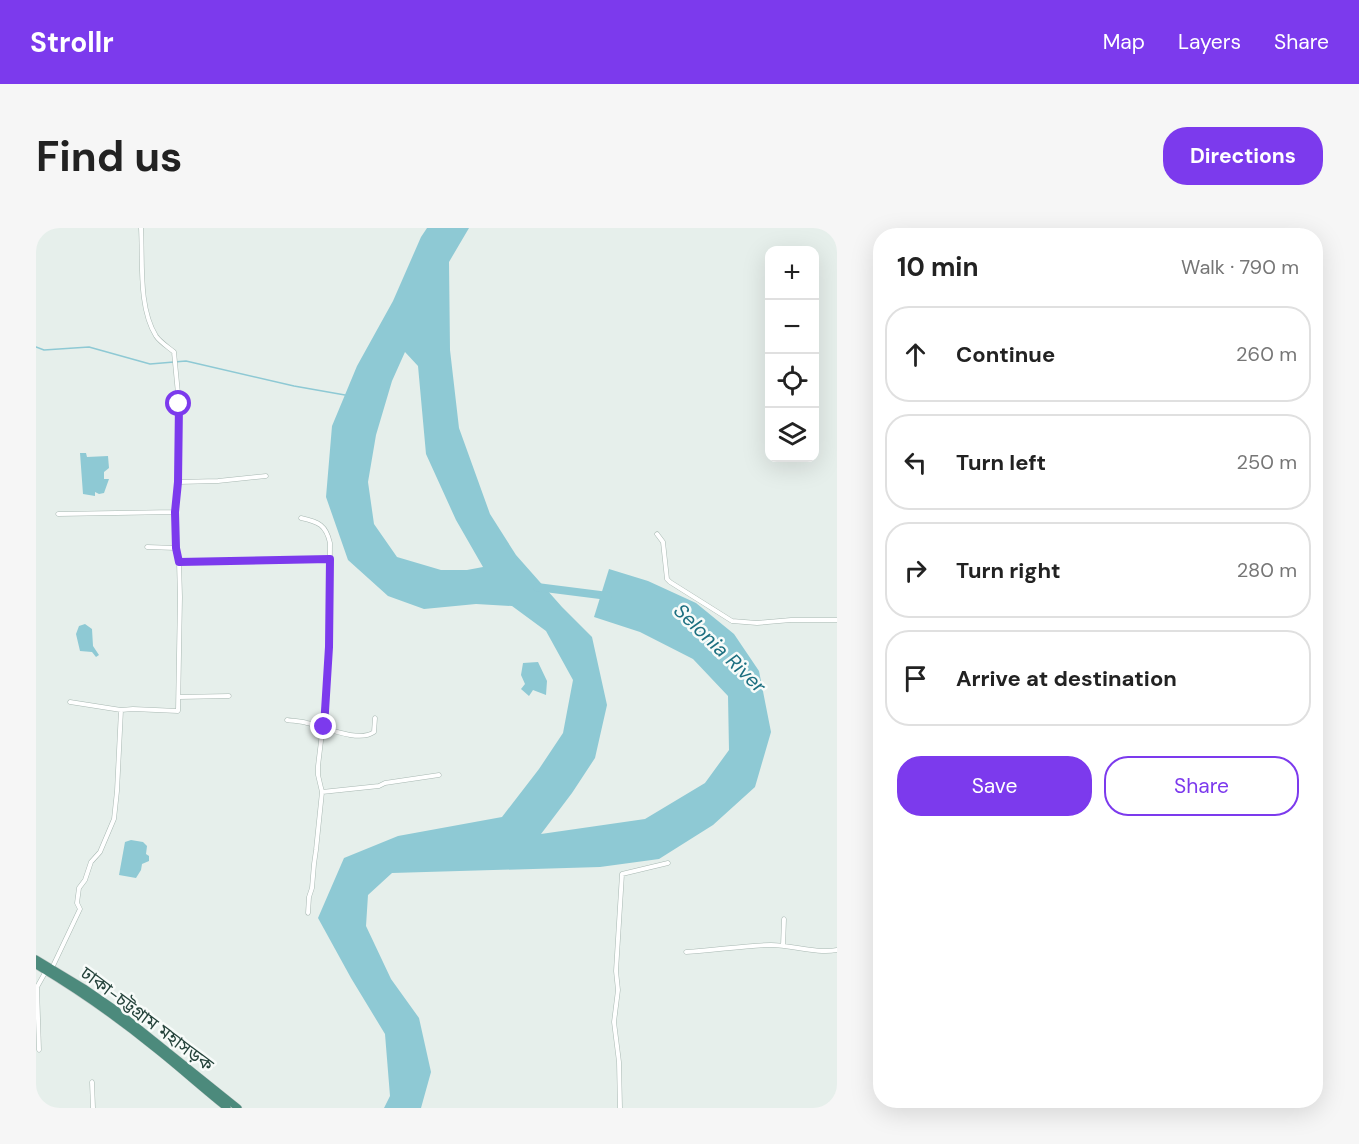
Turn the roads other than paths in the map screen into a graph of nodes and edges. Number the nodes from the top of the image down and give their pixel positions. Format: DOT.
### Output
graph roads {
  1 [pos="141,228"];
  2 [pos="266,476"];
  3 [pos="178,482"];
  4 [pos="175,512"];
  5 [pos="58,514"];
  6 [pos="302,518"];
  7 [pos="657,534"];
  8 [pos="147,548"];
  9 [pos="176,548"];
  10 [pos="330,559"];
  11 [pos="179,562"];
  12 [pos="837,620"];
  13 [pos="229,696"];
  14 [pos="179,697"];
  15 [pos="70,702"];
  16 [pos="121,710"];
  17 [pos="375,718"];
  18 [pos="287,720"];
  19 [pos="324,727"];
  20 [pos="439,775"];
  21 [pos="322,792"];
  22 [pos="668,862"];
  23 [pos="308,913"];
  24 [pos="784,919"];
  25 [pos="783,946"];
  26 [pos="837,950"];
  27 [pos="686,952"];
  28 [pos="36,959"];
  29 [pos="36,964"];
  30 [pos="49,970"];
  31 [pos="39,1050"];
  32 [pos="92,1082"];
  33 [pos="93,1108"];
  34 [pos="227,1108"];
  35 [pos="238,1108"];
  36 [pos="620,1108"];
  1 -- 3 [label="street"];
  2 -- 3 [label="street"];
  3 -- 4 [label="street"];
  4 -- 5 [label="street"];
  4 -- 9 [label="street"];
  6 -- 10 [label="street"];
  7 -- 12 [label="street"];
  8 -- 9 [label="street"];
  9 -- 11 [label="street"];
  10 -- 11 [label="street"];
  10 -- 19 [label="street"];
  11 -- 14 [label="street"];
  13 -- 14 [label="street"];
  14 -- 16 [label="street"];
  15 -- 16 [label="street"];
  16 -- 30 [label="street"];
  17 -- 19 [label="street"];
  18 -- 19 [label="street"];
  19 -- 21 [label="street"];
  20 -- 21 [label="street"];
  21 -- 23 [label="street"];
  22 -- 36 [label="street"];
  24 -- 25 [label="street"];
  25 -- 26 [label="street"];
  25 -- 27 [label="street"];
  28 -- 30 [label="highway, ঢাকা-চট্টগ্রাম মহাসড়ক"];
  29 -- 30 [label="highway, ঢাকা-চট্টগ্রাম মহাসড়ক"];
  30 -- 31 [label="street"];
  30 -- 34 [label="highway, ঢাকা-চট্টগ্রাম মহাসড়ক"];
  30 -- 35 [label="highway, ঢাকা-চট্টগ্রাম মহাসড়ক"];
  32 -- 33 [label="street"];
}
